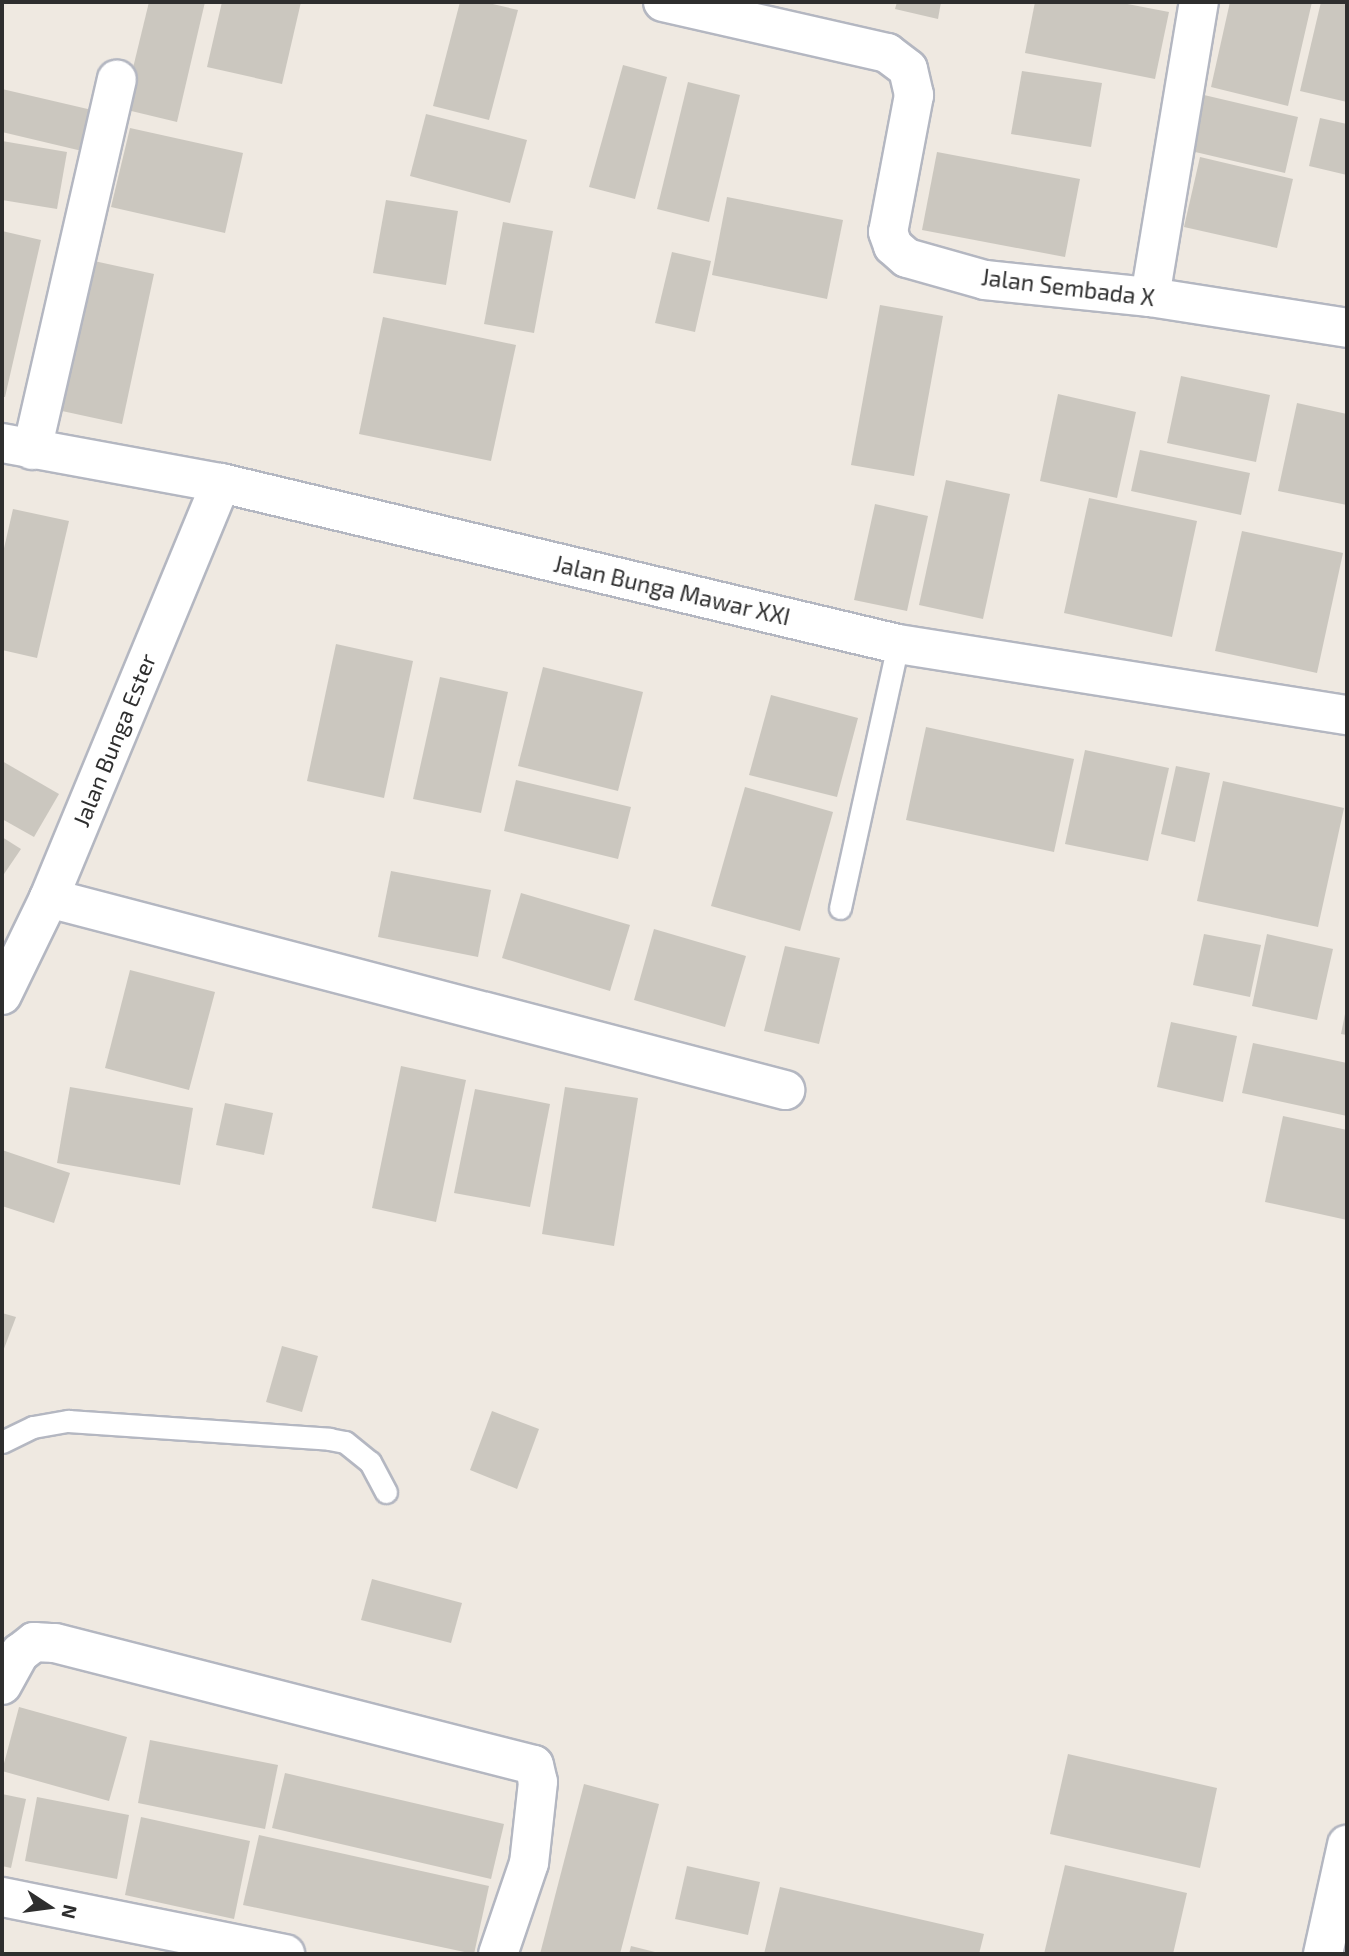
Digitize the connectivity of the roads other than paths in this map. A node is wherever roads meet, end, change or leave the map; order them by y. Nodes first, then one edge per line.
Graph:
1 (663, 2) edge
2 (1199, 2) edge
3 (117, 80) dead end
4 (1150, 297) junction
5 (1347, 328) edge
6 (17, 446) edge
7 (220, 483) junction
8 (898, 644) junction
9 (1347, 715) edge
10 (49, 898) junction
11 (840, 908) dead end
12 (2, 995) edge
13 (785, 1090) dead end
14 (2, 1442) edge
15 (386, 1492) dead end
16 (2, 1685) edge
17 (1347, 1845) edge
18 (2, 1897) edge
19 (285, 1954) edge
20 (498, 1954) edge
21 (1323, 1954) edge

1 - 4 street, Jalan Sembada X
2 - 4 street
3 - 6 street
4 - 5 street, Jalan Sembada X
6 - 7 street, Jalan Bunga Mawar XXI
7 - 8 street, Jalan Bunga Mawar XXI
7 - 10 street, Jalan Bunga Ester
8 - 9 street, Jalan Bunga Mawar XXI
8 - 11 lane
10 - 12 street, Jalan Bunga Ester
10 - 13 street
14 - 15 lane
16 - 20 street
17 - 21 street
18 - 19 street

